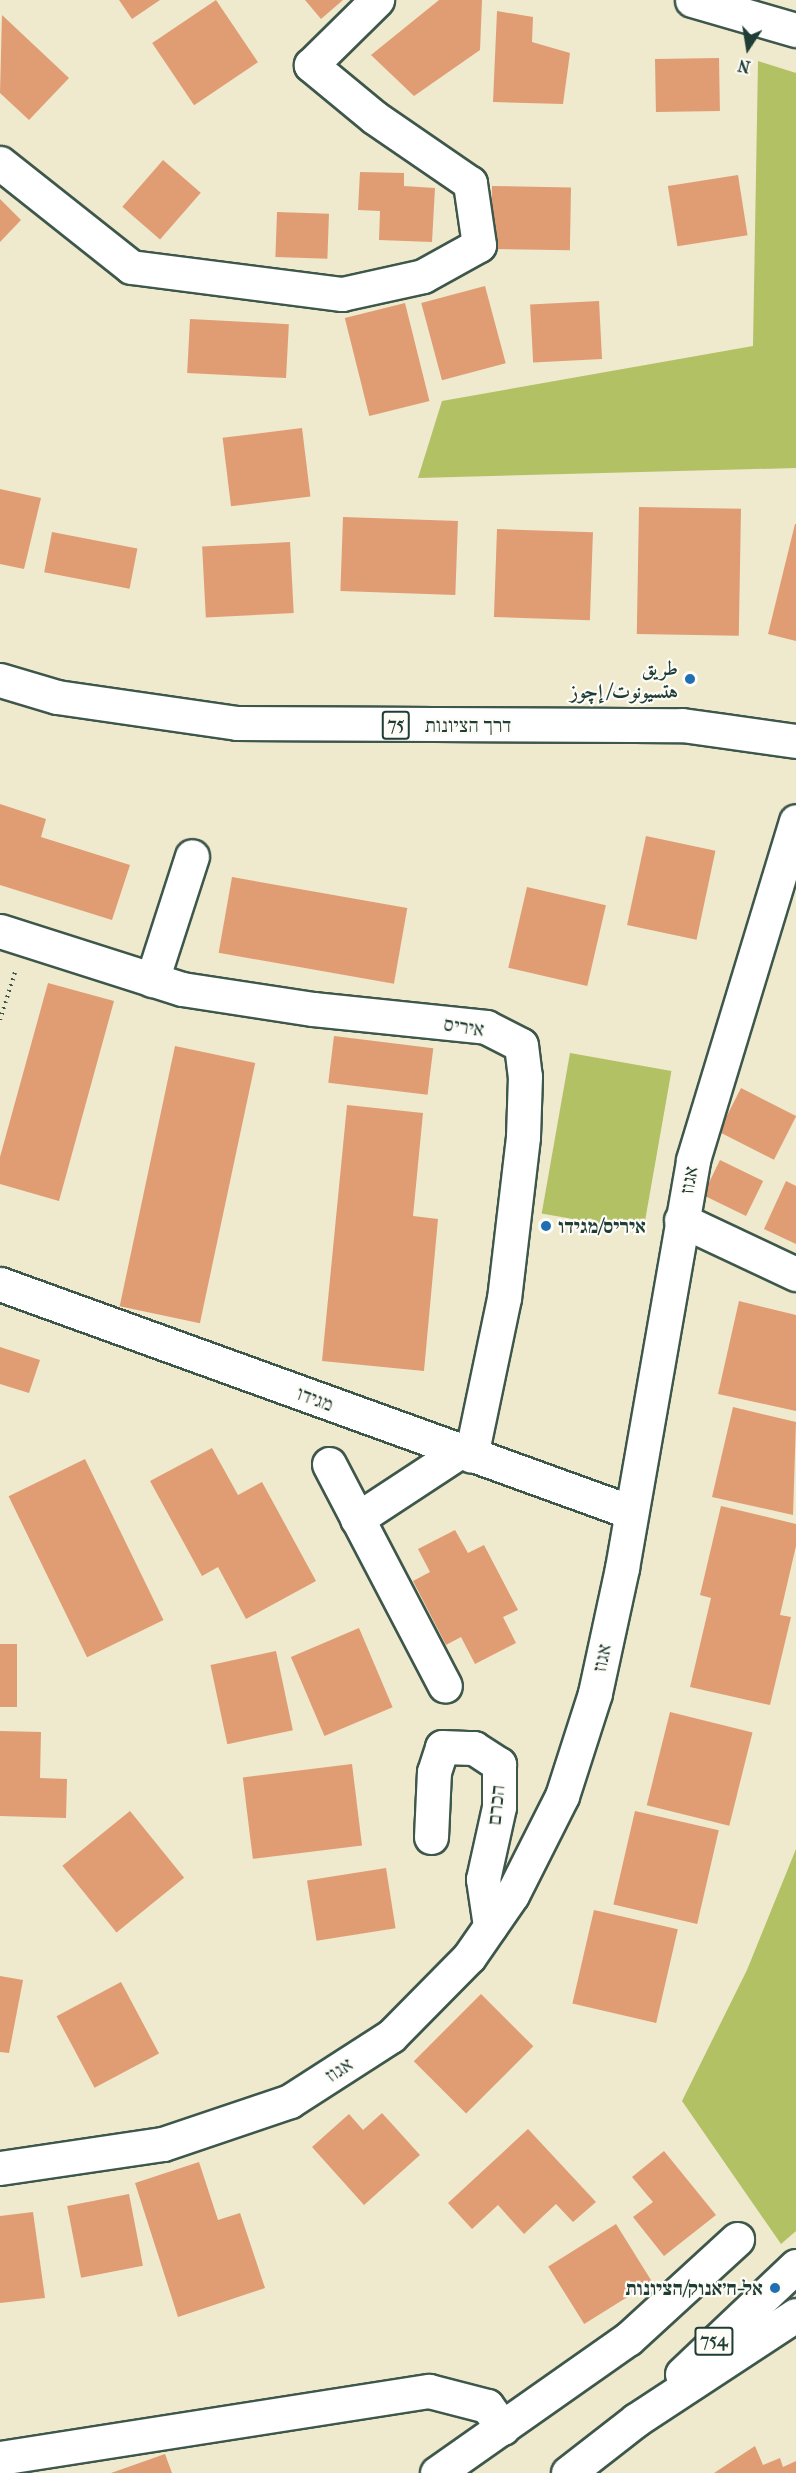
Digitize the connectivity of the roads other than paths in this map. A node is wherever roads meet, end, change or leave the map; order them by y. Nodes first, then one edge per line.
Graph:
1 (377, 0) edge
2 (692, 0) edge
3 (796, 30) edge
4 (0, 163) edge
5 (0, 680) edge
6 (796, 741) edge
7 (796, 821) edge
8 (192, 856) dead end
9 (13, 935) edge
10 (152, 980) junction
11 (681, 1220) junction
12 (796, 1274) edge
13 (0, 1284) edge
14 (465, 1454) junction
15 (328, 1464) dead end
16 (632, 1512) junction
17 (357, 1519) junction
18 (444, 1686) dead end
19 (431, 1837) dead end
20 (490, 1926) junction
21 (0, 2168) edge
22 (737, 2239) dead end
23 (796, 2266) edge
24 (796, 2315) edge
25 (636, 2420) junction
26 (503, 2428) junction
27 (0, 2458) edge
28 (437, 2473) edge
29 (568, 2473) edge

1 - 4 main road
2 - 3 main road
5 - 6 main road, דרך הציונות / 75
7 - 11 main road, אגוז
8 - 10 main road
9 - 10 main road, איריס
10 - 14 main road, איריס
11 - 12 main road
11 - 16 main road, אגוז
13 - 14 main road, מגידו
14 - 16 main road, מגידו
14 - 17 main road
15 - 17 main road
16 - 20 main road, אגוז
17 - 18 main road
19 - 20 main road, הכרם
20 - 21 main road, אגוז
22 - 26 main road
23 - 25 main road, 754
24 - 25 main road, 754
25 - 29 main road, 754
26 - 27 main road
26 - 28 main road

